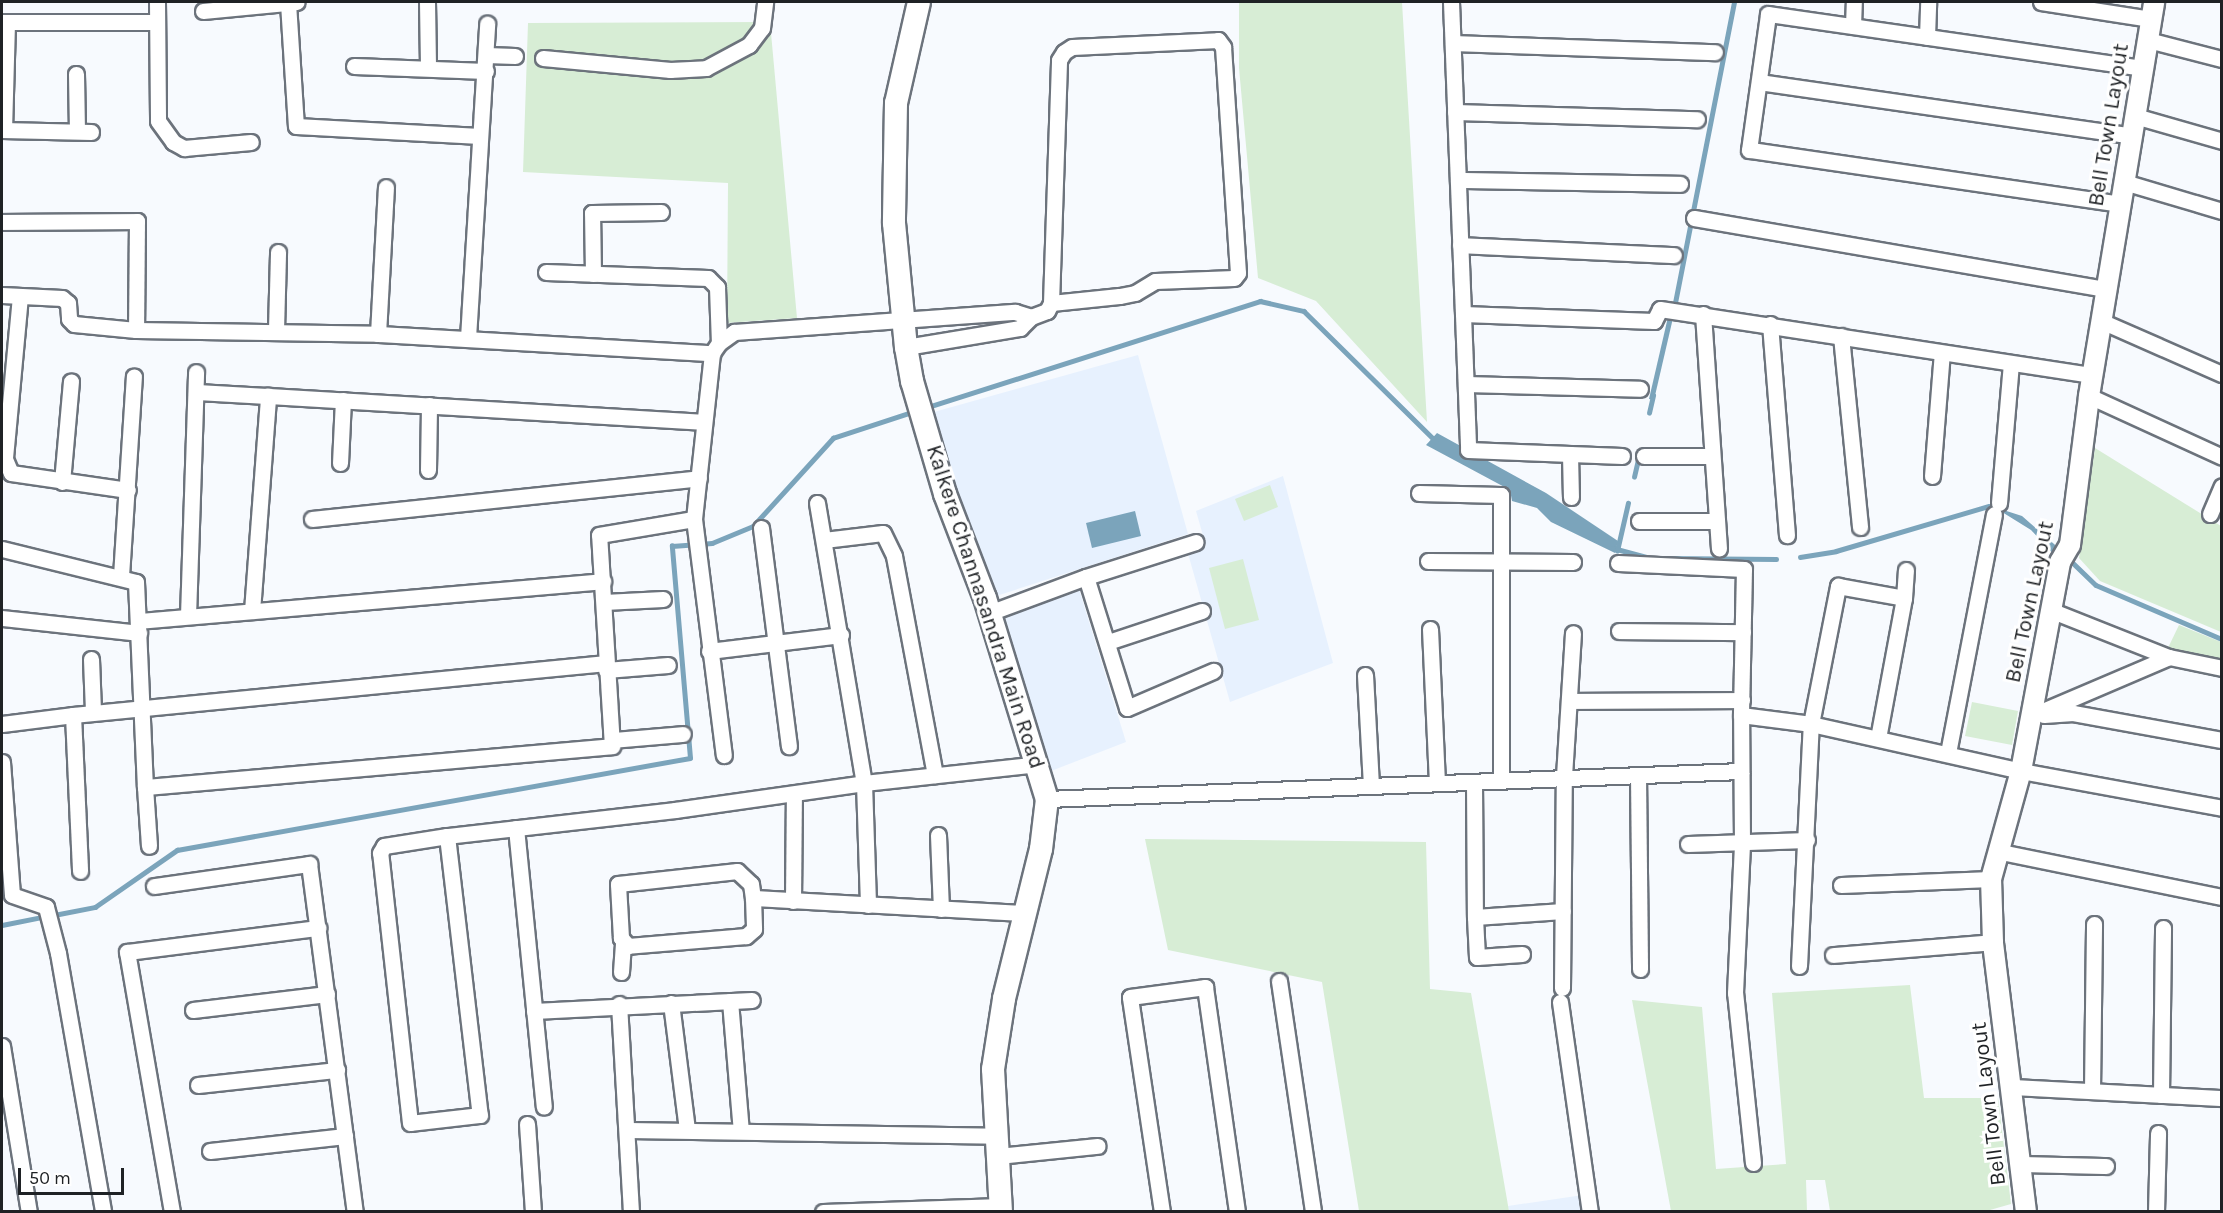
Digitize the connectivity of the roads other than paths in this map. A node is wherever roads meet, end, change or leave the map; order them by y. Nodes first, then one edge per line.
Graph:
1 (157, 2) edge
2 (292, 2) edge
3 (427, 2) edge
4 (765, 2) edge
5 (920, 2) edge
6 (1451, 2) edge
7 (1854, 2) edge
8 (1928, 2) edge
9 (2041, 2) edge
10 (1784, 9) edge
11 (2153, 10) edge
12 (203, 11) dead end
13 (4, 22) edge
14 (157, 22) junction
15 (488, 24) dead end
16 (1853, 26) junction
17 (1927, 37) junction
18 (2148, 40) junction
19 (1453, 43) junction
20 (1715, 52) dead end
21 (486, 55) junction
22 (515, 56) dead end
23 (543, 58) dead end
24 (2222, 59) edge
25 (354, 66) dead end
26 (428, 68) junction
27 (2143, 68) junction
28 (486, 71) junction
29 (76, 74) dead end
30 (1759, 82) junction
31 (1455, 112) junction
32 (2135, 116) junction
33 (1698, 118) dead end
34 (3, 130) edge
35 (480, 136) junction
36 (2132, 136) junction
37 (2222, 141) edge
38 (251, 142) dead end
39 (1458, 180) junction
40 (2124, 182) junction
41 (1680, 184) dead end
42 (386, 187) dead end
43 (2121, 204) junction
44 (2222, 211) edge
45 (661, 212) dead end
46 (1694, 218) dead end
47 (2, 222) edge
48 (1461, 245) junction
49 (278, 252) dead end
50 (1674, 255) dead end
51 (546, 272) dead end
52 (593, 274) junction
53 (2106, 290) junction
54 (2, 295) edge
55 (20, 296) junction
56 (1051, 303) junction
57 (1463, 314) junction
58 (1703, 314) junction
59 (1030, 317) junction
60 (2101, 321) junction
61 (903, 322) junction
62 (1770, 324) junction
63 (136, 330) junction
64 (276, 330) junction
65 (378, 334) junction
66 (1842, 336) junction
67 (468, 338) junction
68 (906, 347) junction
69 (716, 348) junction
70 (1942, 353) junction
71 (2011, 364) junction
72 (7, 367) edge
73 (196, 372) dead end
74 (2222, 374) edge
75 (2092, 375) junction
76 (134, 376) dead end
77 (71, 381) dead end
78 (1466, 384) junction
79 (1640, 389) dead end
80 (195, 392) junction
81 (268, 396) junction
82 (2089, 396) junction
83 (343, 400) junction
84 (429, 405) junction
85 (702, 422) junction
86 (4, 437) edge
87 (1570, 454) junction
88 (1622, 456) dead end
89 (1644, 456) dead end
90 (1712, 456) junction
91 (2222, 457) edge
92 (340, 463) dead end
93 (428, 471) dead end
94 (1932, 476) dead end
95 (699, 478) junction
96 (62, 482) junction
97 (2222, 486) edge
98 (128, 490) junction
99 (1419, 493) dead end
100 (1571, 497) dead end
101 (817, 503) dead end
102 (2210, 514) dead end
103 (312, 519) dead end
104 (694, 519) junction
105 (1639, 521) dead end
106 (1717, 521) junction
107 (1860, 527) dead end
108 (761, 528) dead end
109 (1787, 535) dead end
110 (824, 540) junction
111 (1196, 542) dead end
112 (1719, 548) dead end
113 (2, 549) edge
114 (1501, 560) junction
115 (1428, 561) dead end
116 (1572, 562) dead end
117 (1618, 563) dead end
118 (1906, 570) dead end
119 (121, 576) junction
120 (1086, 577) junction
121 (603, 581) junction
122 (1904, 598) junction
123 (663, 599) dead end
124 (604, 602) junction
125 (2050, 610) junction
126 (252, 611) junction
127 (1202, 611) dead end
128 (989, 613) junction
129 (188, 616) junction
130 (2, 618) edge
131 (139, 627) junction
132 (1430, 629) dead end
133 (1619, 632) dead end
134 (1743, 632) junction
135 (1573, 633) dead end
136 (841, 634) junction
137 (776, 642) junction
138 (1108, 642) junction
139 (709, 651) junction
140 (2169, 657) junction
141 (91, 659) dead end
142 (668, 665) dead end
143 (606, 667) junction
144 (2222, 668) edge
145 (1213, 671) dead end
146 (1365, 675) dead end
147 (1569, 701) junction
148 (141, 706) junction
149 (1742, 708) junction
150 (93, 712) junction
151 (73, 715) junction
152 (2031, 716) junction
153 (2, 724) edge
154 (1811, 724) junction
155 (683, 734) dead end
156 (1878, 738) junction
157 (613, 740) junction
158 (2222, 740) edge
159 (789, 746) dead end
160 (1948, 753) junction
161 (724, 756) dead end
162 (2, 762) edge
163 (1038, 764) junction
164 (1741, 771) junction
165 (2021, 771) junction
166 (1638, 775) junction
167 (935, 776) junction
168 (1564, 776) junction
169 (1501, 779) junction
170 (1474, 782) junction
171 (864, 783) junction
172 (1437, 783) junction
173 (1371, 786) junction
174 (145, 787) junction
175 (794, 794) junction
176 (1047, 799) junction
177 (2222, 808) edge
178 (516, 828) junction
179 (938, 835) dead end
180 (447, 836) junction
181 (1807, 840) junction
182 (1742, 843) junction
183 (1688, 844) dead end
184 (149, 846) dead end
185 (1996, 851) junction
186 (80, 871) dead end
187 (1990, 879) junction
188 (1841, 885) dead end
189 (154, 886) dead end
190 (2222, 897) edge
191 (753, 898) junction
192 (794, 901) junction
193 (868, 905) junction
194 (941, 909) junction
195 (1563, 911) junction
196 (1024, 913) junction
197 (1475, 917) junction
198 (2094, 924) dead end
199 (318, 928) junction
200 (2163, 928) dead end
201 (1993, 942) junction
202 (623, 943) junction
203 (1522, 954) dead end
204 (1833, 955) dead end
205 (1799, 966) dead end
206 (1640, 969) dead end
207 (621, 972) dead end
208 (1279, 981) dead end
209 (327, 994) junction
210 (753, 999) dead end
211 (730, 1001) junction
212 (670, 1003) junction
213 (619, 1004) junction
214 (193, 1011) dead end
215 (534, 1011) junction
216 (2, 1046) edge
217 (337, 1070) junction
218 (198, 1085) dead end
219 (2012, 1087) junction
220 (2092, 1091) junction
221 (2161, 1095) junction
222 (2222, 1098) edge
223 (544, 1107) dead end
224 (527, 1124) dead end
225 (687, 1129) junction
226 (628, 1130) junction
227 (741, 1131) junction
228 (2158, 1133) dead end
229 (345, 1136) junction
230 (997, 1146) junction
231 (1097, 1146) dead end
232 (210, 1151) dead end
233 (1753, 1163) dead end
234 (2019, 1164) junction
235 (2106, 1166) dead end
236 (1001, 1209) edge
237 (29, 1212) edge
238 (103, 1212) edge
239 (171, 1212) edge
240 (355, 1212) edge
241 (533, 1212) edge
242 (632, 1212) edge
243 (823, 1212) edge
244 (1162, 1212) edge
245 (1238, 1212) edge
246 (1313, 1212) edge
247 (1590, 1212) edge
248 (2026, 1212) edge
249 (2156, 1212) edge

1 - 14 street
2 - 12 street
2 - 35 street
3 - 26 street
4 - 23 street
5 - 61 main road, Kalkere Channasandra Main Road
6 - 19 street
7 - 16 street
8 - 17 street
9 - 11 street
10 - 16 street
10 - 30 street
11 - 18 street, Bell Town Layout
13 - 14 street
13 - 34 street
14 - 38 street
15 - 21 street
16 - 17 street
17 - 27 street
18 - 24 street
18 - 27 street, Bell Town Layout
19 - 20 street
19 - 31 street
21 - 22 street
21 - 28 street
25 - 26 street
26 - 28 street
27 - 32 street, Bell Town Layout
28 - 35 street
29 - 34 street
30 - 36 street
30 - 43 street
31 - 33 street
31 - 39 street
32 - 36 street, Bell Town Layout
32 - 37 street
35 - 67 street
36 - 40 street, Bell Town Layout
39 - 41 street
39 - 48 street
40 - 43 street, Bell Town Layout
40 - 44 street
42 - 65 street
43 - 53 street, Bell Town Layout
45 - 52 street
46 - 53 street
47 - 63 street
48 - 50 street
48 - 57 street
49 - 64 street
51 - 52 street
52 - 69 street
53 - 60 street, Bell Town Layout
54 - 55 street
55 - 63 street
55 - 72 street
56 - 56 street
56 - 59 street
57 - 58 street
57 - 78 street
58 - 62 street
58 - 90 street
59 - 61 street
59 - 68 street
60 - 74 street
60 - 75 street, Bell Town Layout
61 - 68 main road, Kalkere Channasandra Main Road
61 - 69 street
62 - 66 street
62 - 109 street
63 - 64 street
64 - 65 street
65 - 67 street
66 - 70 street
66 - 107 street
67 - 69 street
68 - 128 main road, Kalkere Channasandra Main Road
69 - 85 street
70 - 71 street
70 - 94 street
71 - 75 street
71 - 160 street
72 - 86 street
73 - 80 street
75 - 82 street, Bell Town Layout
76 - 98 street
77 - 96 street
78 - 79 street
78 - 87 street
80 - 81 street
80 - 129 street
81 - 83 street
81 - 126 street
82 - 91 street
82 - 125 street, Bell Town Layout
83 - 84 street
83 - 92 street
84 - 85 street
84 - 93 street
85 - 95 street
86 - 96 street
87 - 88 street
87 - 100 street
89 - 90 street
90 - 106 street
95 - 103 street
95 - 104 street
96 - 98 street
97 - 102 street
98 - 119 street
99 - 114 street
101 - 110 street
104 - 121 street
104 - 139 street
105 - 106 street
106 - 112 street
108 - 137 street
110 - 136 street
110 - 167 street
111 - 120 street
113 - 119 street
114 - 115 street
114 - 116 street
114 - 169 street
117 - 134 street
118 - 122 street
119 - 131 street
120 - 128 street
120 - 138 street
121 - 124 street
121 - 126 street
122 - 154 street
122 - 156 street
123 - 124 street
124 - 143 street
125 - 140 street
125 - 152 street, Bell Town Layout
126 - 129 street
127 - 138 street
128 - 163 main road, Kalkere Channasandra Main Road
129 - 131 street
130 - 131 street
131 - 148 street
132 - 172 street
133 - 134 street
134 - 149 street
135 - 147 street
136 - 137 street
136 - 171 street
137 - 139 street
137 - 159 street
138 - 145 street
139 - 161 street
140 - 144 street
140 - 152 street
141 - 150 street
142 - 143 street
143 - 148 street
143 - 157 street
146 - 173 street
147 - 149 street
147 - 168 street
148 - 150 street
148 - 174 street
149 - 154 street
149 - 164 street
150 - 151 street
151 - 153 street
151 - 186 street
152 - 158 street
152 - 165 street, Bell Town Layout
154 - 156 street
154 - 181 street
155 - 157 street
156 - 160 street
157 - 174 street
160 - 165 street
162 - 238 street
163 - 167 street
163 - 176 main road, Kalkere Channasandra Main Road
164 - 166 street
164 - 182 street
165 - 177 street
165 - 185 street, Bell Town Layout
166 - 168 street
166 - 206 street
167 - 171 street
168 - 169 street
168 - 195 street
169 - 170 street
170 - 172 street
170 - 197 street
171 - 175 street
171 - 193 street
172 - 173 street
173 - 176 street
174 - 184 street
175 - 178 street
175 - 192 street
176 - 196 main road, Kalkere Channasandra Main Road
178 - 180 street
178 - 215 street
179 - 194 street
180 - 180 street
181 - 182 street
181 - 205 street
182 - 183 street
182 - 233 street
185 - 187 street, Bell Town Layout
185 - 190 street
187 - 188 street
187 - 201 street, Bell Town Layout
189 - 199 street
191 - 192 street
191 - 202 street
191 - 202 street
192 - 193 street
193 - 194 street
194 - 196 street
195 - 197 street
195 - 247 street
196 - 230 main road, Kalkere Channasandra Main Road
197 - 203 street
198 - 220 street
199 - 209 street
199 - 239 street
200 - 221 street
201 - 204 street
201 - 219 street, Bell Town Layout
202 - 207 street
208 - 246 street
209 - 214 street
209 - 217 street
210 - 211 street
211 - 212 street
211 - 227 street
212 - 213 street
212 - 225 street
213 - 215 street
213 - 226 street
215 - 223 street
216 - 237 street
217 - 218 street
217 - 229 street
219 - 220 street
219 - 234 street, Bell Town Layout
220 - 221 street
221 - 222 street
224 - 241 street
225 - 226 street
225 - 227 street
226 - 242 street
227 - 230 street
228 - 249 street
229 - 232 street
229 - 240 street
230 - 231 street
230 - 236 main road, Kalkere Channasandra Main Road
234 - 235 street
234 - 248 street, Bell Town Layout
236 - 243 street
244 - 245 street

